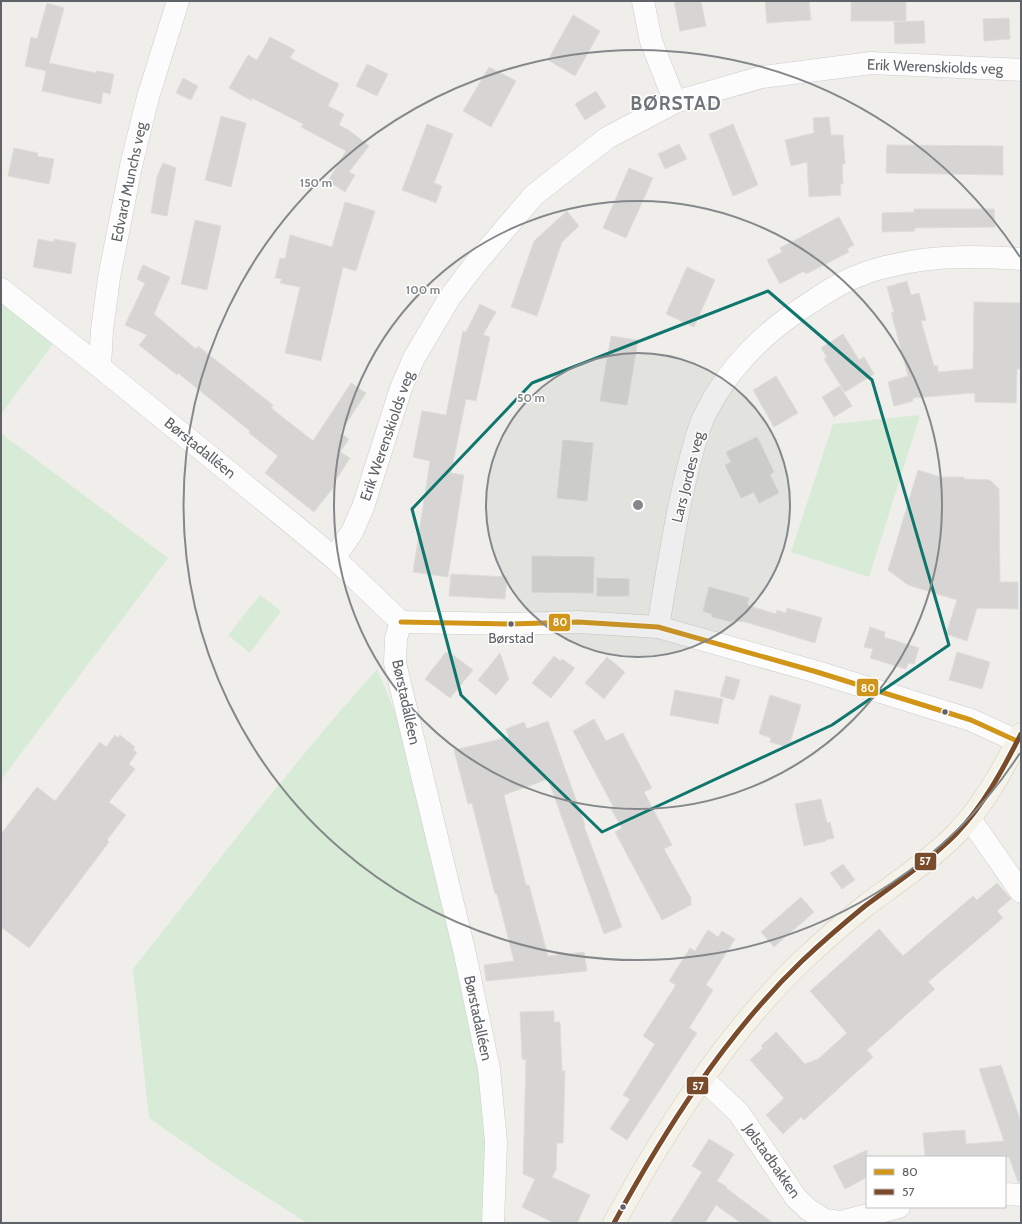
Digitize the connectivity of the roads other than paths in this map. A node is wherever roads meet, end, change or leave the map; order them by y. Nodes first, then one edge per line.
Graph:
1 (178, 1) edge
2 (643, 1) edge
3 (1021, 70) edge
4 (675, 102) junction
5 (1021, 258) edge
6 (1, 290) edge
7 (100, 367) junction
8 (334, 558) junction
9 (401, 622) junction
10 (658, 627) junction
11 (1019, 737) edge
12 (970, 819) junction
13 (1021, 892) edge
14 (703, 1079) junction
15 (1006, 1194) edge
16 (1021, 1195) edge
17 (895, 1208) edge
18 (493, 1223) edge
19 (614, 1223) edge

1 - 7 street, Edvard Munchs veg
2 - 4 street
3 - 4 street, Erik Werenskiolds veg
4 - 8 street, Erik Werenskiolds veg
5 - 10 street, Lars Jordes veg
6 - 7 street, Børstadalléen
7 - 8 street, Børstadalléen
8 - 9 street, Børstadalléen
9 - 10 street
9 - 18 street, Børstadalléen
10 - 11 street
11 - 12 main road
12 - 13 street
12 - 14 main road
14 - 17 street, Jølstadbakken
14 - 19 main road
15 - 16 street

